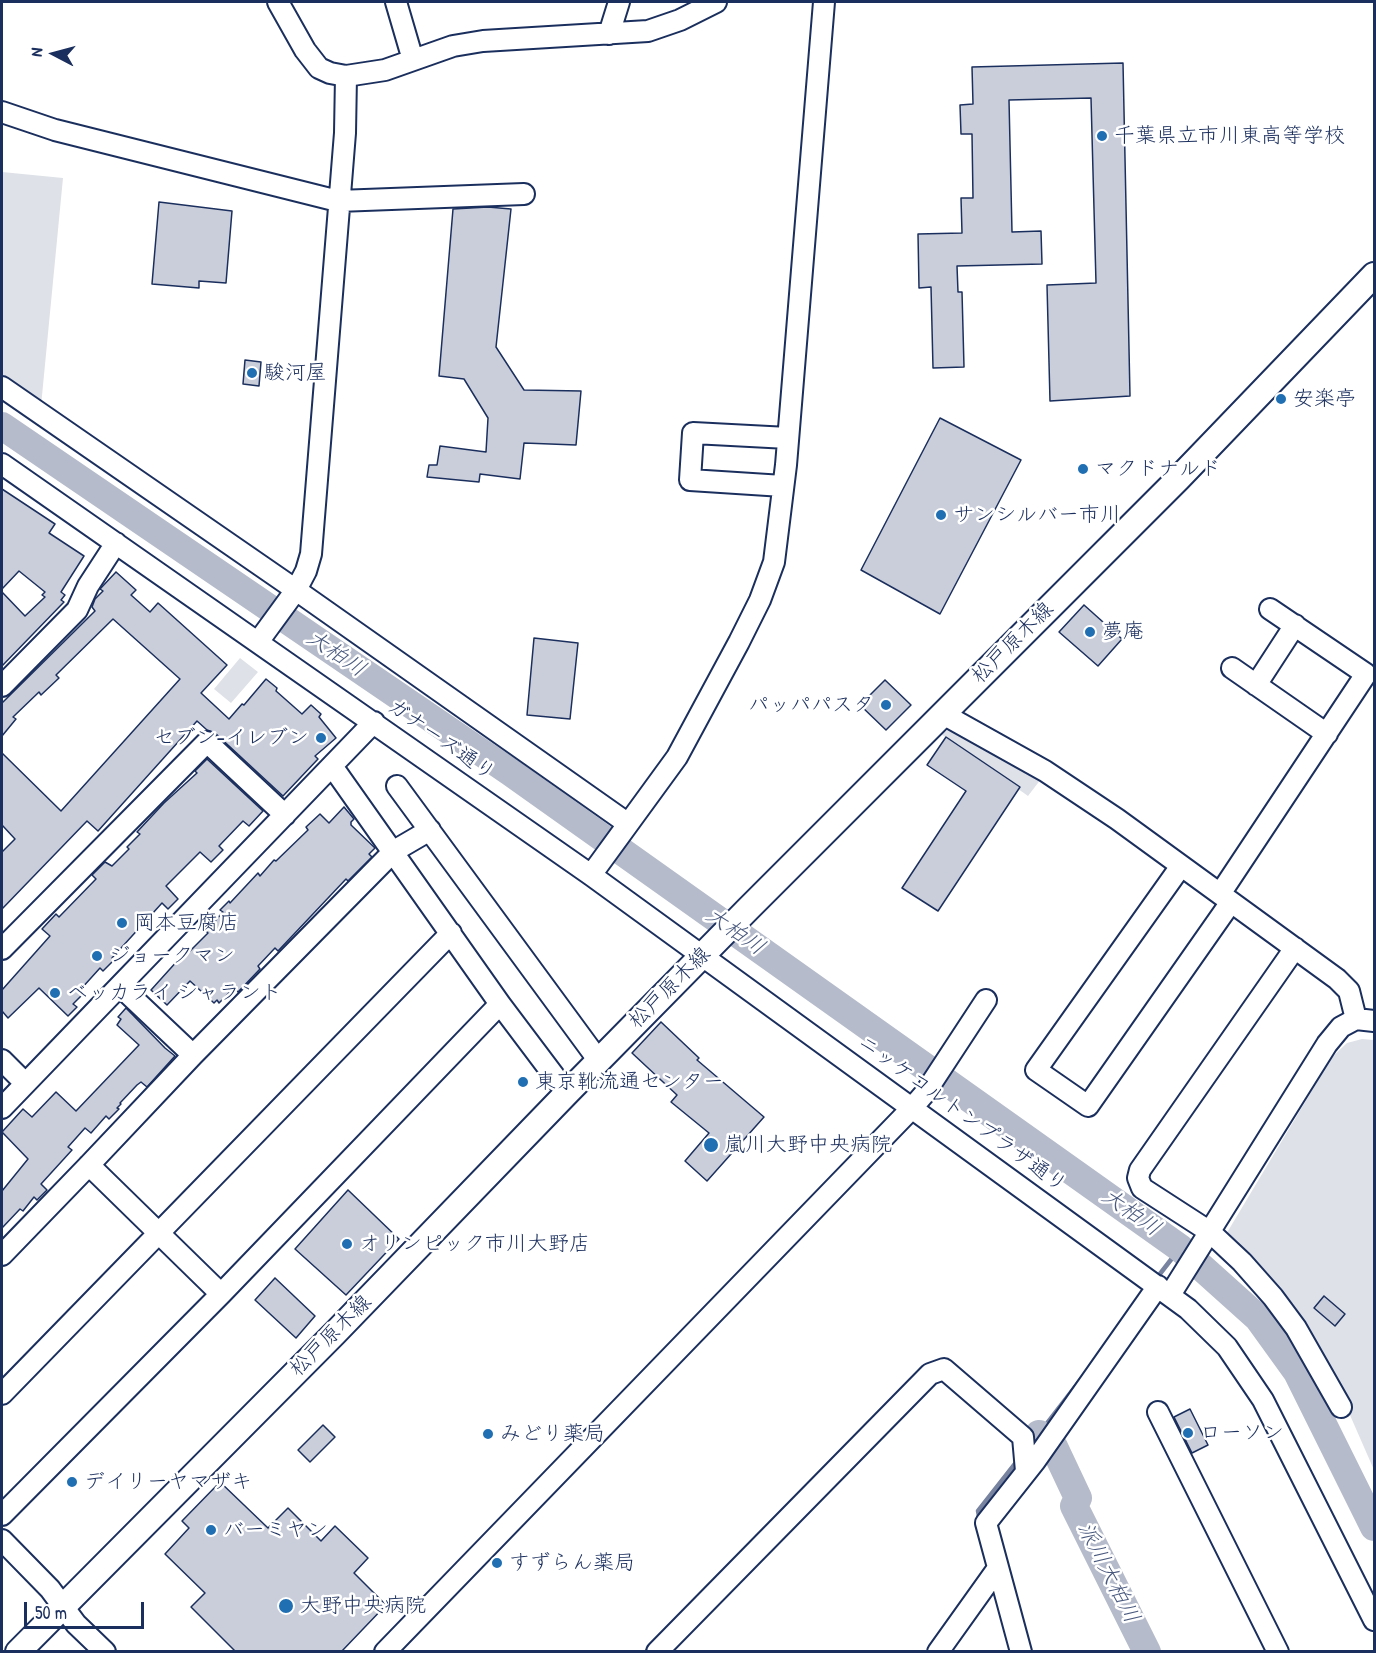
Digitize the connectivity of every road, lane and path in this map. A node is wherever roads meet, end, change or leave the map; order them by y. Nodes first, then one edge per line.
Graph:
1 (278, 2) edge
2 (396, 2) edge
3 (619, 2) edge
4 (716, 2) edge
5 (824, 2) edge
6 (609, 34) junction
7 (412, 60) junction
8 (346, 76) junction
9 (2, 112) edge
10 (524, 194) dead end
11 (338, 201) junction
12 (1374, 275) edge
13 (2, 387) edge
14 (788, 438) junction
15 (2, 464) edge
16 (783, 486) junction
17 (116, 543) junction
18 (296, 590) junction
19 (1270, 609) dead end
20 (1295, 625) junction
21 (258, 642) junction
22 (1232, 668) dead end
23 (1256, 684) junction
24 (2, 686) edge
25 (943, 714) junction
26 (374, 722) junction
27 (1326, 734) junction
28 (332, 766) junction
29 (397, 786) dead end
30 (285, 815) junction
31 (627, 823) junction
32 (430, 830) junction
33 (394, 852) junction
34 (1181, 866) junction
35 (591, 875) junction
36 (1226, 898) junction
37 (451, 933) junction
38 (1295, 948) junction
39 (2, 949) edge
40 (709, 950) junction
41 (120, 986) junction
42 (986, 1000) dead end
43 (500, 1004) junction
44 (1365, 1020) edge
45 (193, 1055) junction
46 (2, 1060) edge
47 (599, 1061) junction
48 (25, 1083) junction
49 (567, 1093) junction
50 (919, 1101) junction
51 (2, 1108) edge
52 (89, 1165) junction
53 (159, 1233) junction
54 (1207, 1237) junction
55 (2, 1255) edge
56 (1164, 1290) junction
57 (221, 1294) junction
58 (2, 1394) edge
59 (1341, 1407) dead end
60 (1158, 1412) dead end
61 (1026, 1471) junction
62 (2, 1515) edge
63 (2, 1540) edge
64 (998, 1568) junction
65 (63, 1604) junction
66 (1374, 1620) edge
67 (18, 1652) edge
68 (105, 1652) edge
69 (385, 1652) edge
70 (657, 1652) edge
71 (938, 1652) edge
72 (1021, 1652) edge
73 (1278, 1652) edge

1 - 8 street
2 - 7 street
3 - 6 street
4 - 6 street
5 - 14 street
6 - 7 street
7 - 8 street
8 - 11 street
9 - 11 street
10 - 11 street
11 - 18 street
12 - 25 main road, 松戸原木線
13 - 18 street
14 - 16 street
14 - 16 street
15 - 17 street, ガナーズ通り
16 - 31 street
17 - 21 street, ガナーズ通り
17 - 24 street
18 - 21 street
18 - 31 street
19 - 20 street
20 - 23 street
20 - 27 street
21 - 26 street, ガナーズ通り
22 - 23 street
23 - 27 street
25 - 34 street
25 - 40 main road, 松戸原木線
26 - 28 street
26 - 35 street, ガナーズ通り
27 - 36 street
28 - 30 street
28 - 33 street
29 - 32 street
30 - 39 street
30 - 41 street
31 - 35 street
32 - 33 street
32 - 47 street
33 - 37 street
33 - 45 street
34 - 36 street
34 - 36 street
35 - 40 street, ガナーズ通り
36 - 38 street
37 - 43 street
37 - 53 street
38 - 44 street
38 - 54 street
40 - 47 main road, 松戸原木線
40 - 50 street, ニッケコルトンプラザ通り
41 - 45 street
41 - 48 street
42 - 50 street
43 - 49 street
43 - 57 street
44 - 54 street
45 - 52 street
46 - 48 street
47 - 49 main road, 松戸原木線
48 - 51 street
49 - 65 main road, 松戸原木線
50 - 56 street, ニッケコルトンプラザ通り
50 - 69 street
52 - 53 street
52 - 55 street
53 - 57 street
53 - 58 street
54 - 56 street
54 - 59 street
56 - 61 street
56 - 66 street, ニッケコルトンプラザ通り
57 - 62 street
60 - 73 street
61 - 64 street
61 - 70 street
63 - 65 street
64 - 71 street
64 - 72 street
65 - 67 main road, 松戸原木線
65 - 68 street

